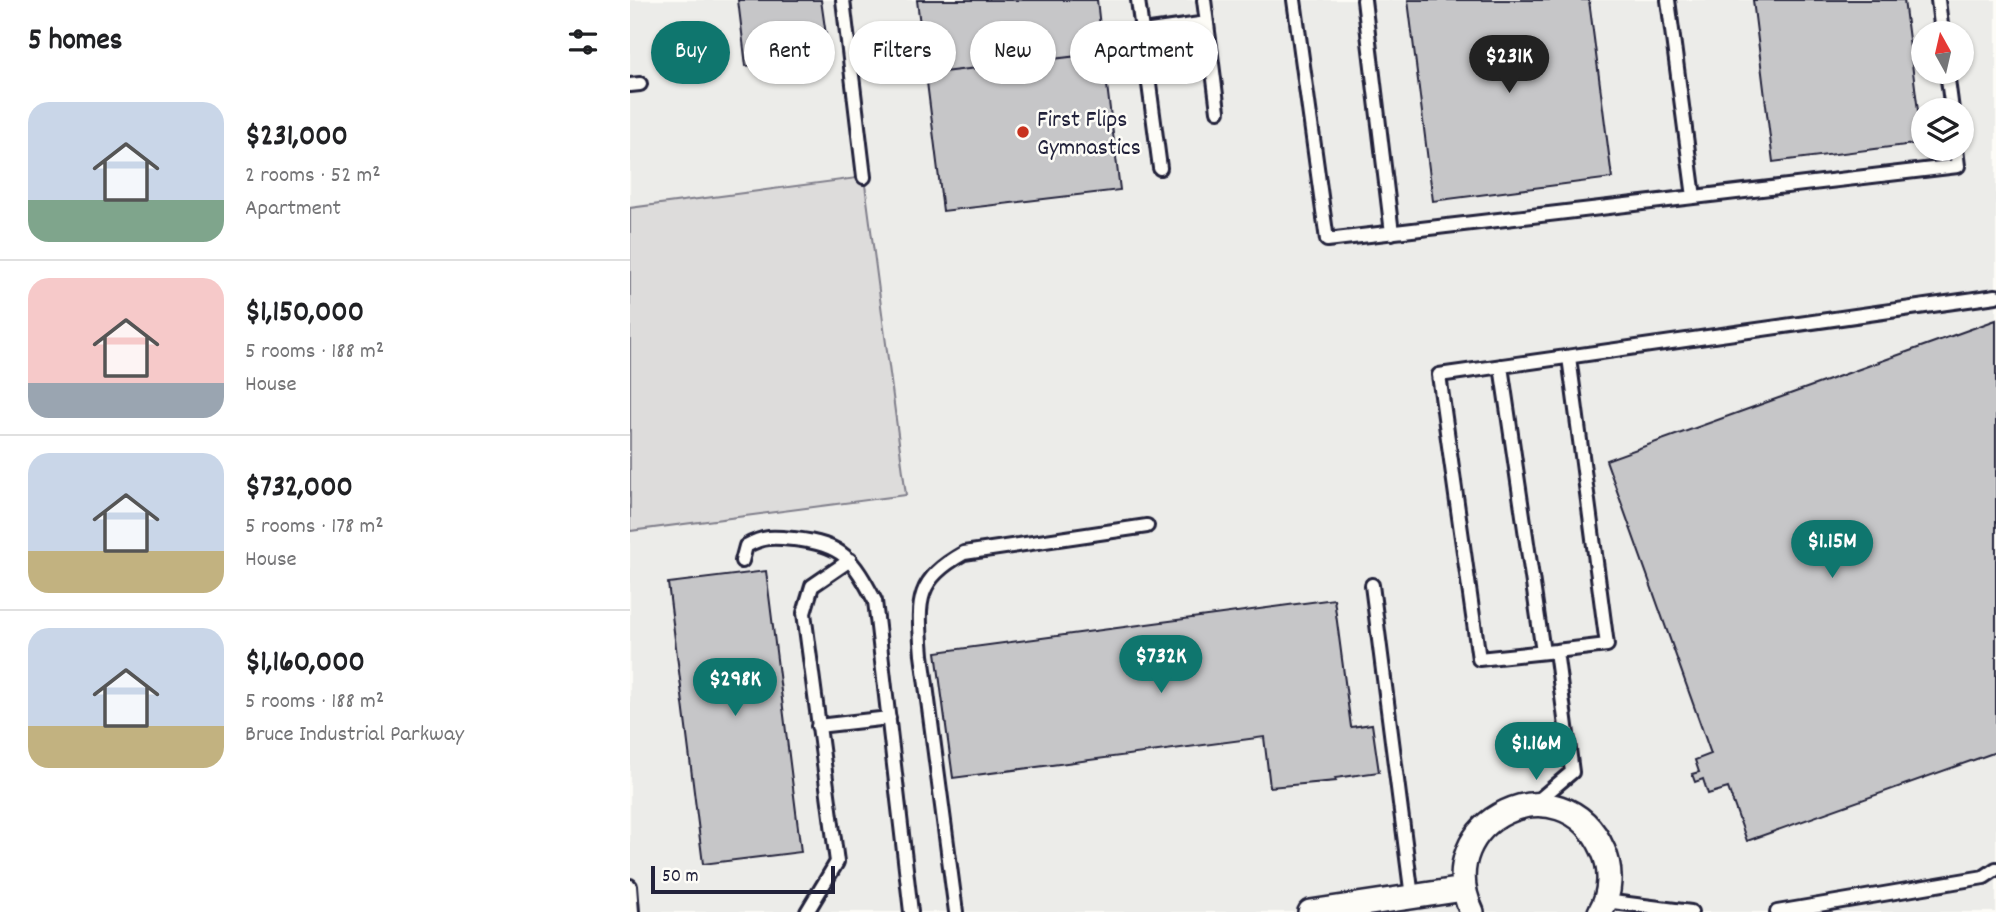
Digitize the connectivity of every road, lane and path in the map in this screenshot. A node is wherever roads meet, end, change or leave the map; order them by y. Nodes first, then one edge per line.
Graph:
1 (843, 0) edge
2 (1139, 0) edge
3 (1204, 0) edge
4 (1294, 0) edge
5 (1364, 0) edge
6 (1668, 0) edge
7 (1938, 0) edge
8 (1142, 21) edge
9 (1207, 21) edge
10 (1941, 21) edge
11 (1150, 84) edge
12 (1215, 84) edge
13 (1219, 111) dead end
14 (1957, 161) edge
15 (1160, 168) dead end
16 (864, 177) dead end
17 (1694, 197) junction
18 (1392, 233) junction
19 (1996, 296) edge
20 (1569, 357) junction
21 (1501, 366) junction
22 (1147, 526) dead end
23 (850, 560) junction
24 (742, 561) dead end
25 (1371, 585) dead end
26 (1549, 652) junction
27 (889, 718) junction
28 (818, 726) junction
29 (1534, 804) junction
30 (1996, 869) edge
31 (630, 886) edge
32 (1464, 889) junction
33 (1412, 897) junction
34 (1602, 906) edge
35 (632, 912) edge
36 (807, 912) edge
37 (911, 912) edge
38 (956, 912) edge
39 (1310, 912) edge
40 (1472, 912) edge
41 (1691, 912) edge
42 (1777, 912) edge

1 - 16 lane
2 - 8 lane
3 - 9 lane
4 - 18 lane
5 - 18 lane
6 - 17 lane
7 - 10 lane
11 - 15 lane
12 - 13 lane
14 - 17 lane
17 - 18 lane
19 - 20 lane
20 - 21 lane
20 - 26 lane
21 - 26 lane
21 - 26 lane
22 - 38 lane
23 - 24 lane
23 - 27 lane
23 - 28 lane
25 - 33 lane
26 - 29 lane
27 - 28 lane
27 - 37 lane
28 - 36 lane
29 - 32 street
29 - 34 street
30 - 42 lane
31 - 35 lane
32 - 33 street
32 - 40 street
33 - 39 street
34 - 41 lane

